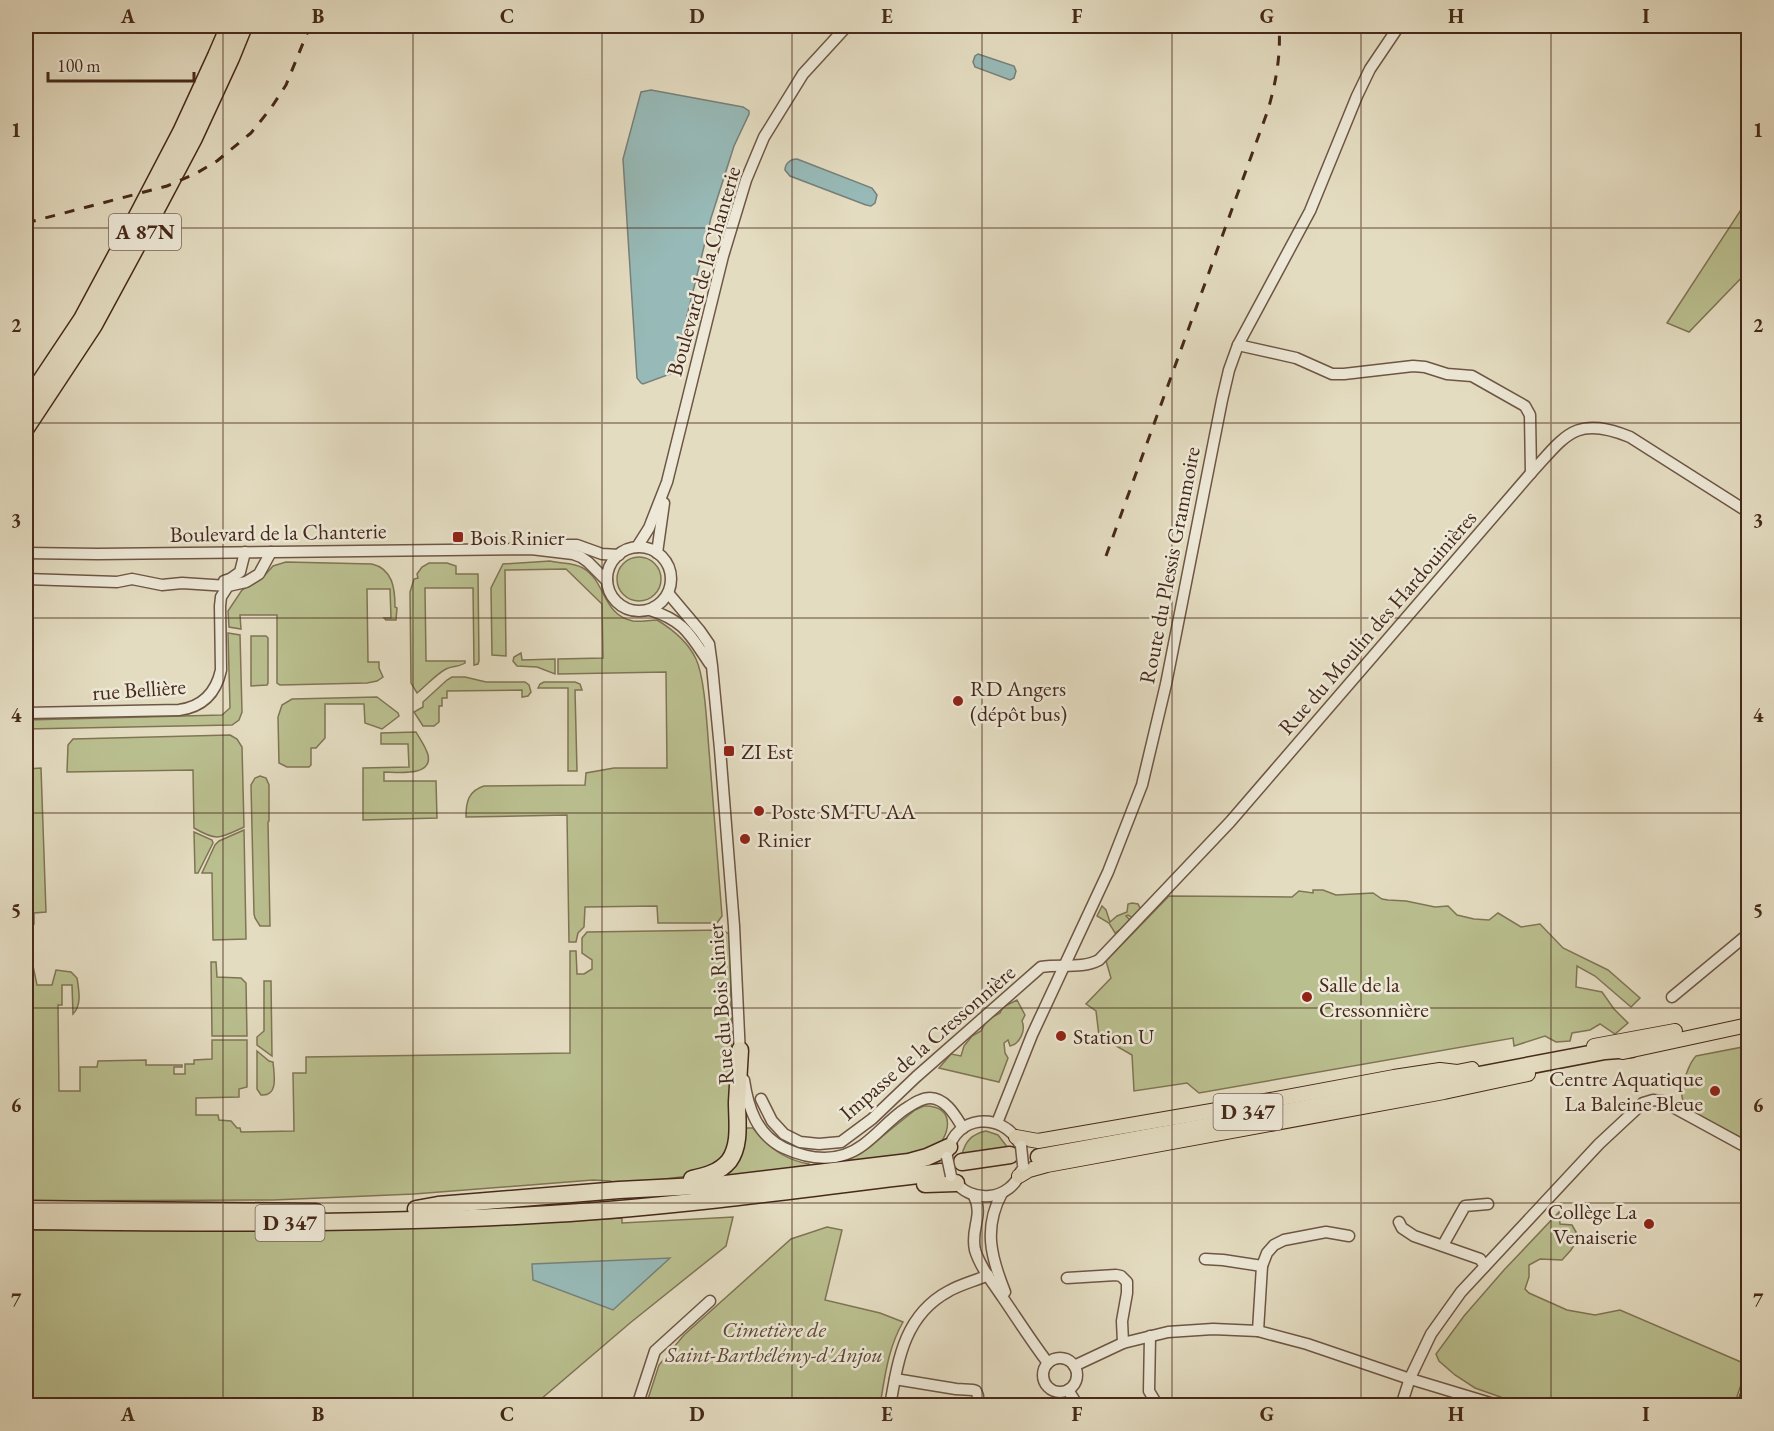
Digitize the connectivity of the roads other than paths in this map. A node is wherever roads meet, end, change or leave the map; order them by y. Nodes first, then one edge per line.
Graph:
1 (229, 26) edge
2 (244, 26) edge
3 (847, 26) edge
4 (1399, 26) edge
5 (1238, 345) junction
6 (26, 403) edge
7 (26, 428) edge
8 (1531, 473) junction
9 (667, 482) junction
10 (1749, 512) edge
11 (637, 547) junction
12 (531, 549) junction
13 (245, 552) junction
14 (271, 552) junction
15 (26, 553) edge
16 (657, 553) junction
17 (619, 555) junction
18 (26, 579) edge
19 (607, 581) junction
20 (194, 583) junction
21 (228, 586) junction
22 (668, 593) junction
23 (650, 609) junction
24 (712, 666) junction
25 (26, 713) edge
26 (1749, 934) edge
27 (1066, 965) junction
28 (1672, 997) dead end
29 (1749, 1023) edge
30 (1631, 1049) junction
31 (740, 1050) junction
32 (1457, 1072) junction
33 (761, 1099) dead end
34 (997, 1123) junction
35 (963, 1128) junction
36 (1749, 1148) edge
37 (1016, 1157) junction
38 (951, 1166) junction
39 (619, 1190) junction
40 (1002, 1193) junction
41 (974, 1196) junction
42 (1488, 1204) dead end
43 (26, 1209) edge
44 (416, 1209) junction
45 (26, 1221) edge
46 (1399, 1222) dead end
47 (1349, 1236) dead end
48 (1443, 1245) junction
49 (1205, 1259) dead end
50 (1262, 1266) junction
51 (1485, 1266) junction
52 (988, 1275) junction
53 (1067, 1278) dead end
54 (710, 1300) dead end
55 (1012, 1312) junction
56 (1258, 1331) junction
57 (1150, 1336) junction
58 (1123, 1343) junction
59 (1048, 1363) junction
60 (1074, 1366) junction
61 (1410, 1378) junction
62 (895, 1379) junction
63 (1749, 1389) edge
64 (1068, 1390) junction
65 (637, 1406) edge
66 (890, 1406) edge
67 (976, 1406) edge
68 (1078, 1406) edge
69 (1158, 1406) edge
70 (1401, 1406) edge
71 (1500, 1406) edge
72 (1742, 1406) edge

1 - 6 highway, A 87N
2 - 7 highway, A 87N
3 - 9 street, Boulevard de la Chanterie
4 - 5 street, Route du Plessis Grammoire
5 - 8 street
5 - 27 street, Route du Plessis Grammoire
8 - 10 street, Rue du Moulin des Hardouinières
8 - 27 street, Rue du Moulin des Hardouinières
9 - 11 street, Boulevard de la Chanterie
9 - 16 street, Boulevard de la Chanterie
11 - 16 street
11 - 17 street
12 - 14 street, Boulevard de la Chanterie
12 - 17 street, Boulevard de la Chanterie
12 - 19 street, Boulevard de la Chanterie
13 - 14 street, Boulevard de la Chanterie
13 - 15 street, Boulevard de la Chanterie
13 - 20 street
14 - 21 street
16 - 22 street
17 - 19 street
18 - 20 street
19 - 23 street
20 - 21 street
21 - 25 street, rue Bellière
22 - 23 street
22 - 24 street, Rue du Bois Rinier
23 - 24 street, Rue du Bois Rinier
24 - 31 street, Rue du Bois Rinier
26 - 28 street
27 - 33 street, Impasse de la Cressonnière
27 - 34 street, Route du Plessis Grammoire
29 - 30 main road
29 - 32 main road, D 347
30 - 32 highway, D 347
30 - 37 main road
31 - 35 street, Rue du Bois Rinier
31 - 39 highway
32 - 37 main road
34 - 35 street
34 - 37 street
35 - 38 street
36 - 51 street
37 - 38 highway, D 347
37 - 40 street
38 - 39 highway
38 - 41 street
38 - 44 highway, D 347
38 - 45 highway, D 347
39 - 44 highway
40 - 41 street
40 - 55 street
41 - 52 street
42 - 48 street
43 - 44 highway, D 347
46 - 48 street
47 - 50 street
48 - 51 street
49 - 50 street
50 - 56 street
51 - 61 street
52 - 55 street
52 - 62 street
53 - 58 street
54 - 65 street
55 - 59 street
56 - 57 street
56 - 61 street
57 - 58 street
57 - 69 street
58 - 60 street
59 - 60 street
59 - 64 street
60 - 64 street
61 - 70 street
61 - 71 street
62 - 66 street
62 - 67 street
63 - 72 street
64 - 68 street

